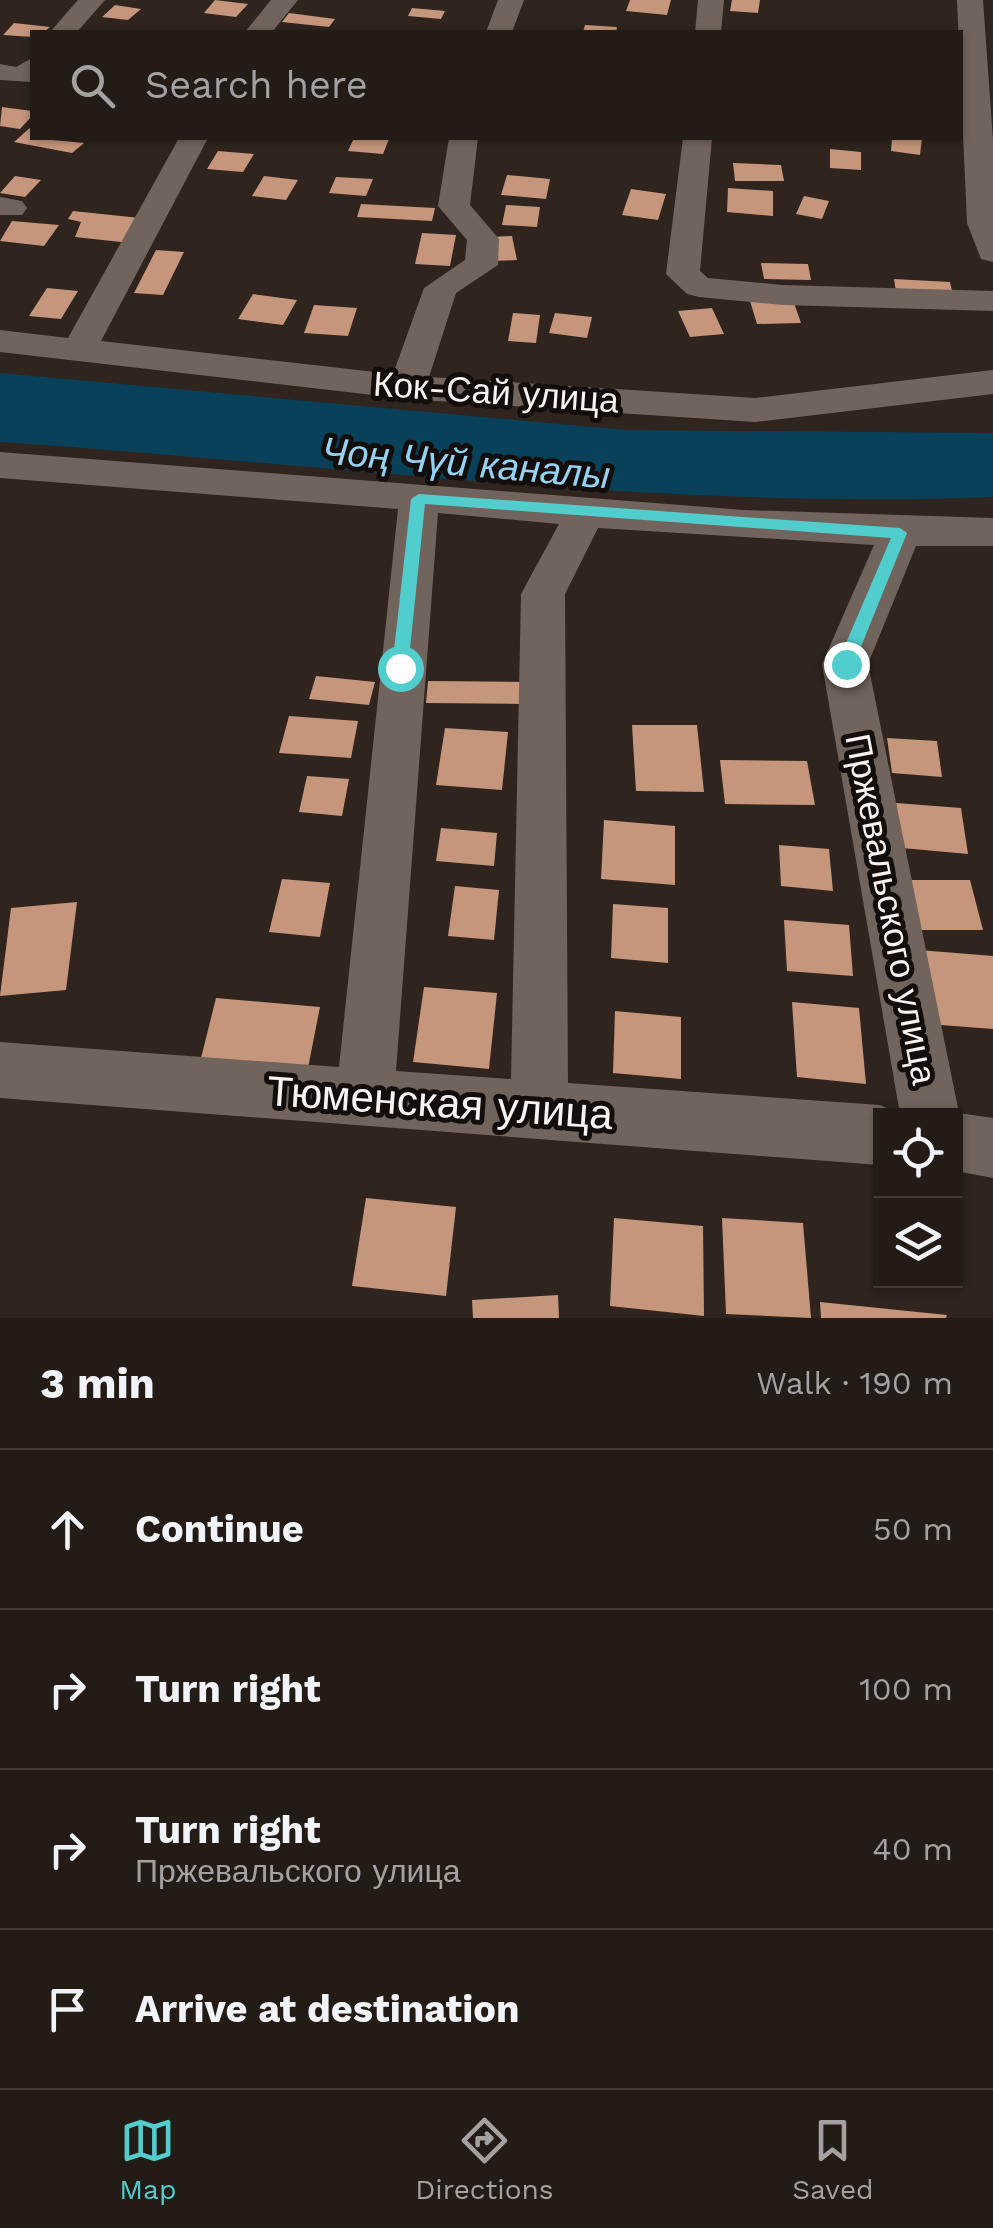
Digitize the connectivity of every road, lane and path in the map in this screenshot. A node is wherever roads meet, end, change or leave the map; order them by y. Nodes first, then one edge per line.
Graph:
1 (92, 0) edge
2 (284, 0) edge
3 (511, 0) edge
4 (711, 0) edge
5 (970, 0) edge
6 (65, 30) edge
7 (260, 30) edge
8 (500, 30) edge
9 (708, 30) edge
10 (30, 68) edge
11 (0, 72) edge
12 (192, 140) edge
13 (464, 140) edge
14 (697, 140) edge
15 (993, 252) edge
16 (993, 301) edge
17 (0, 341) edge
18 (76, 353) junction
19 (993, 382) edge
20 (407, 386) junction
21 (0, 465) edge
22 (419, 499) junction
23 (585, 512) junction
24 (993, 532) edge
25 (900, 533) junction
26 (0, 1070) edge
27 (365, 1096) junction
28 (929, 1108) edge
29 (538, 1109) junction
30 (873, 1134) edge
31 (963, 1143) edge
32 (993, 1148) edge

1 - 6 street
2 - 7 street
3 - 8 street
4 - 9 street
5 - 15 street
10 - 11 street
12 - 18 street
13 - 20 street
14 - 16 street
17 - 18 street, Кок-Сай улица
18 - 20 street, Кок-Сай улица
19 - 20 street, Кок-Сай улица
21 - 22 street
22 - 23 street
22 - 27 street
23 - 25 street
23 - 29 street
24 - 25 street
25 - 28 street, Пржевальского улица
26 - 27 street, Тюменская улица
27 - 29 street, Тюменская улица
29 - 30 street, Тюменская улица
31 - 32 street

